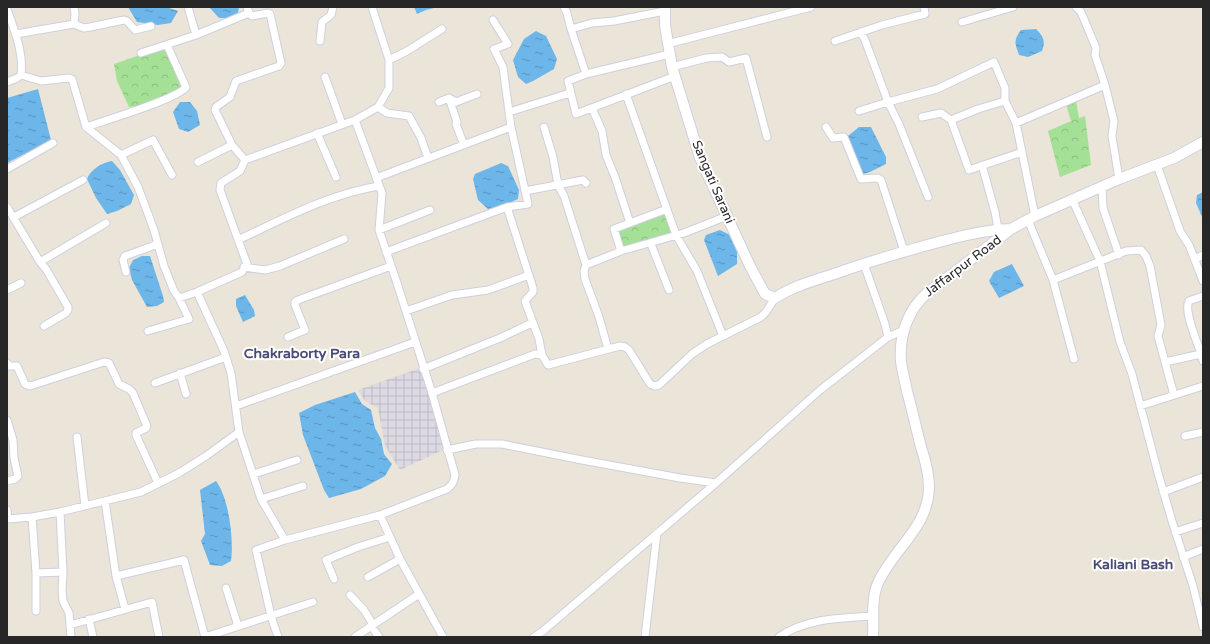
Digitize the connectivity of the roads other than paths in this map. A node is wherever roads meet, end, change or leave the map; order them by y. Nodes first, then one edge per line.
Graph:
1 (74, 7) edge
2 (188, 7) edge
3 (333, 7) edge
4 (372, 7) edge
5 (564, 7) edge
6 (811, 7) edge
7 (924, 7) edge
8 (1014, 7) edge
9 (1076, 7) edge
10 (7, 9) edge
11 (665, 9) edge
12 (248, 10) edge
13 (8, 17) edge
14 (493, 20) dead end
15 (962, 22) dead end
16 (74, 24) junction
17 (151, 26) dead end
18 (442, 29) dead end
19 (571, 29) junction
20 (861, 32) junction
21 (16, 34) junction
22 (196, 35) junction
23 (320, 41) dead end
24 (835, 41) dead end
25 (167, 45) junction
26 (669, 49) junction
27 (141, 53) dead end
28 (389, 60) junction
29 (673, 71) junction
30 (586, 74) junction
31 (22, 75) junction
32 (324, 77) dead end
33 (7, 82) edge
34 (1104, 85) junction
35 (570, 93) junction
36 (477, 94) dead end
37 (626, 94) junction
38 (449, 98) junction
39 (1005, 101) junction
40 (439, 102) dead end
41 (888, 102) junction
42 (378, 106) junction
43 (592, 108) junction
44 (859, 111) dead end
45 (509, 112) junction
46 (922, 117) dead end
47 (355, 120) junction
48 (951, 120) junction
49 (1016, 123) junction
50 (342, 124) junction
51 (826, 126) dead end
52 (86, 127) junction
53 (511, 127) junction
54 (544, 127) dead end
55 (317, 133) junction
56 (767, 138) dead end
57 (1203, 142) edge
58 (53, 143) dead end
59 (232, 145) junction
60 (464, 145) junction
61 (1022, 152) junction
62 (121, 155) junction
63 (428, 158) junction
64 (245, 160) junction
65 (198, 162) dead end
66 (982, 165) junction
67 (1157, 165) junction
68 (7, 169) edge
69 (172, 175) dead end
70 (336, 177) dead end
71 (376, 178) junction
72 (1119, 179) junction
73 (84, 180) dead end
74 (586, 183) dead end
75 (558, 185) junction
76 (379, 186) junction
77 (1102, 186) junction
78 (525, 191) junction
79 (928, 197) dead end
80 (1072, 199) junction
81 (7, 207) edge
82 (507, 207) junction
83 (430, 210) dead end
84 (667, 210) junction
85 (727, 216) junction
86 (14, 217) junction
87 (1032, 218) junction
88 (106, 223) dead end
89 (630, 223) junction
90 (998, 229) junction
91 (1011, 229) junction
92 (379, 230) junction
93 (676, 235) junction
94 (238, 240) junction
95 (344, 240) dead end
96 (158, 244) junction
97 (651, 244) junction
98 (621, 251) junction
99 (904, 251) junction
100 (386, 252) junction
101 (1119, 254) junction
102 (1203, 255) edge
103 (1195, 259) junction
104 (1100, 261) junction
105 (40, 262) junction
106 (864, 264) junction
107 (391, 266) junction
108 (586, 266) junction
109 (244, 267) junction
110 (126, 272) dead end
111 (529, 275) junction
112 (1053, 280) junction
113 (1203, 281) edge
114 (20, 283) dead end
115 (7, 290) edge
116 (669, 290) dead end
117 (197, 292) junction
118 (1203, 296) edge
119 (179, 298) junction
120 (775, 298) junction
121 (406, 312) junction
122 (532, 323) junction
123 (44, 326) dead end
124 (904, 330) junction
125 (148, 331) dead end
126 (723, 336) junction
127 (288, 337) dead end
128 (888, 337) junction
129 (415, 342) junction
130 (608, 349) junction
131 (542, 355) junction
132 (226, 357) junction
133 (1202, 358) edge
134 (1074, 359) dead end
135 (1166, 362) junction
136 (7, 363) edge
137 (423, 369) junction
138 (180, 373) junction
139 (155, 383) dead end
140 (1203, 386) edge
141 (432, 393) junction
142 (186, 394) dead end
143 (1174, 395) junction
144 (236, 406) junction
145 (1140, 406) junction
146 (7, 420) edge
147 (239, 432) junction
148 (1203, 432) edge
149 (1185, 436) dead end
150 (77, 437) dead end
151 (447, 450) junction
152 (297, 460) dead end
153 (254, 474) junction
154 (1203, 477) edge
155 (7, 481) edge
156 (158, 483) junction
157 (716, 483) junction
158 (303, 486) dead end
159 (1163, 492) junction
160 (261, 499) junction
161 (105, 501) junction
162 (85, 506) junction
163 (7, 510) edge
164 (60, 512) junction
165 (380, 515) junction
166 (32, 517) junction
167 (8, 519) edge
168 (1203, 523) edge
169 (1175, 532) junction
170 (657, 534) junction
171 (390, 537) junction
172 (285, 540) junction
173 (1203, 549) edge
174 (1184, 557) junction
175 (400, 559) junction
176 (36, 572) junction
177 (63, 572) junction
178 (116, 576) junction
179 (368, 577) dead end
180 (334, 579) dead end
181 (226, 588) dead end
182 (419, 594) junction
183 (350, 595) dead end
184 (313, 602) dead end
185 (125, 609) junction
186 (36, 611) dead end
187 (271, 616) junction
188 (874, 616) junction
189 (89, 619) junction
190 (70, 624) junction
191 (238, 626) junction
192 (371, 626) junction
193 (1203, 627) edge
194 (71, 637) edge
195 (93, 637) edge
196 (158, 637) edge
197 (205, 637) edge
198 (278, 637) edge
199 (355, 637) edge
200 (379, 637) edge
201 (443, 637) edge
202 (534, 637) edge
203 (645, 637) edge
204 (779, 637) edge
205 (873, 637) edge

1 - 16 street
2 - 22 street
3 - 23 street
4 - 28 street
5 - 19 street
6 - 26 street
7 - 20 street
8 - 15 street
9 - 34 street
10 - 13 street
11 - 19 street
11 - 26 street, Sangati Sarani
12 - 22 street
12 - 59 street
13 - 21 street
14 - 45 street
16 - 17 street
16 - 21 street
18 - 28 street
19 - 30 street
20 - 24 street
20 - 41 street
21 - 31 street
22 - 25 street
25 - 27 street
25 - 52 street
26 - 29 street, Sangati Sarani
26 - 30 street
28 - 42 street
29 - 37 street
29 - 56 street
29 - 85 street, Sangati Sarani
30 - 35 street
31 - 33 street
31 - 52 street
32 - 50 street
34 - 49 street
34 - 72 street
35 - 43 street
35 - 45 street
36 - 38 street
37 - 43 street
37 - 84 street
38 - 40 street
38 - 60 street
39 - 41 street
39 - 48 street
39 - 49 street
41 - 44 street
41 - 79 street
42 - 47 street
42 - 63 street
43 - 89 street
45 - 53 street
46 - 48 street
47 - 50 street
47 - 71 street
48 - 66 street
49 - 61 street
50 - 55 street
51 - 99 street
52 - 62 street
53 - 60 street
53 - 78 street
54 - 75 street
55 - 64 street
55 - 70 street
57 - 67 street, Jaffarpur Road
58 - 68 street
59 - 64 street
59 - 65 street
60 - 63 street
61 - 66 street
61 - 87 street
62 - 69 street
62 - 96 street
63 - 71 street
64 - 94 street
66 - 90 street
67 - 72 street, Jaffarpur Road
67 - 103 street
71 - 76 street
72 - 77 street, Jaffarpur Road
73 - 86 street
74 - 75 street
75 - 78 street
75 - 108 street
76 - 92 street
76 - 94 street
77 - 80 street, Jaffarpur Road
77 - 101 street
78 - 82 street
80 - 87 street, Jaffarpur Road
80 - 104 street
81 - 86 street
82 - 100 street
82 - 111 street
83 - 92 street
84 - 89 street
84 - 93 street
85 - 93 street
85 - 120 street, Sangati Sarani
86 - 105 street
87 - 91 street, Jaffarpur Road
87 - 112 street
88 - 105 street
89 - 98 street
90 - 91 street
90 - 99 street
91 - 124 street, Jaffarpur Road
92 - 100 street
93 - 97 street
93 - 126 street
94 - 109 street
95 - 109 street
96 - 110 street
96 - 119 street
97 - 98 street
97 - 116 street
98 - 108 street
99 - 106 street
100 - 107 street
101 - 104 street
101 - 135 street
102 - 103 street
103 - 113 street
104 - 112 street
104 - 145 street
105 - 123 street
106 - 120 street
106 - 128 street
107 - 121 street
107 - 127 street
108 - 130 street
109 - 117 street
111 - 121 street
111 - 122 street
112 - 134 street
114 - 115 street
117 - 119 street
117 - 132 street
118 - 133 street
119 - 125 street
120 - 126 street
121 - 129 street
122 - 131 street
122 - 137 street
124 - 128 street
124 - 188 street, Jaffarpur Road
126 - 130 street
128 - 157 street
129 - 137 street
129 - 144 street
130 - 131 street
131 - 141 street
132 - 138 street
132 - 144 street
133 - 135 street
135 - 143 street
136 - 156 street
137 - 141 street
138 - 139 street
138 - 142 street
140 - 143 street
141 - 151 street
143 - 145 street
144 - 147 street
145 - 159 street
146 - 155 street
147 - 153 street
147 - 156 street
148 - 149 street
150 - 162 street
151 - 157 street
151 - 165 street
152 - 153 street
153 - 160 street
154 - 159 street
156 - 161 street
157 - 170 street
158 - 160 street
159 - 169 street
160 - 172 street
161 - 162 street
161 - 178 street
162 - 164 street
163 - 167 street
164 - 166 street
164 - 177 street
165 - 171 street
165 - 172 street
166 - 167 street
166 - 176 street
168 - 169 street
169 - 174 street
170 - 202 street
170 - 203 street
171 - 175 street
171 - 180 street
172 - 187 street
173 - 174 street
174 - 193 street
175 - 179 street
175 - 182 street
176 - 177 street
176 - 186 street
177 - 190 street
178 - 185 street
178 - 197 street
181 - 191 street
182 - 192 street
182 - 201 street
183 - 192 street
184 - 187 street
185 - 189 street
185 - 196 street
187 - 191 street
187 - 198 street
188 - 204 street
188 - 205 street, Jaffarpur Road
189 - 190 street
189 - 195 street
190 - 194 street
191 - 197 street
192 - 199 street
192 - 200 street

